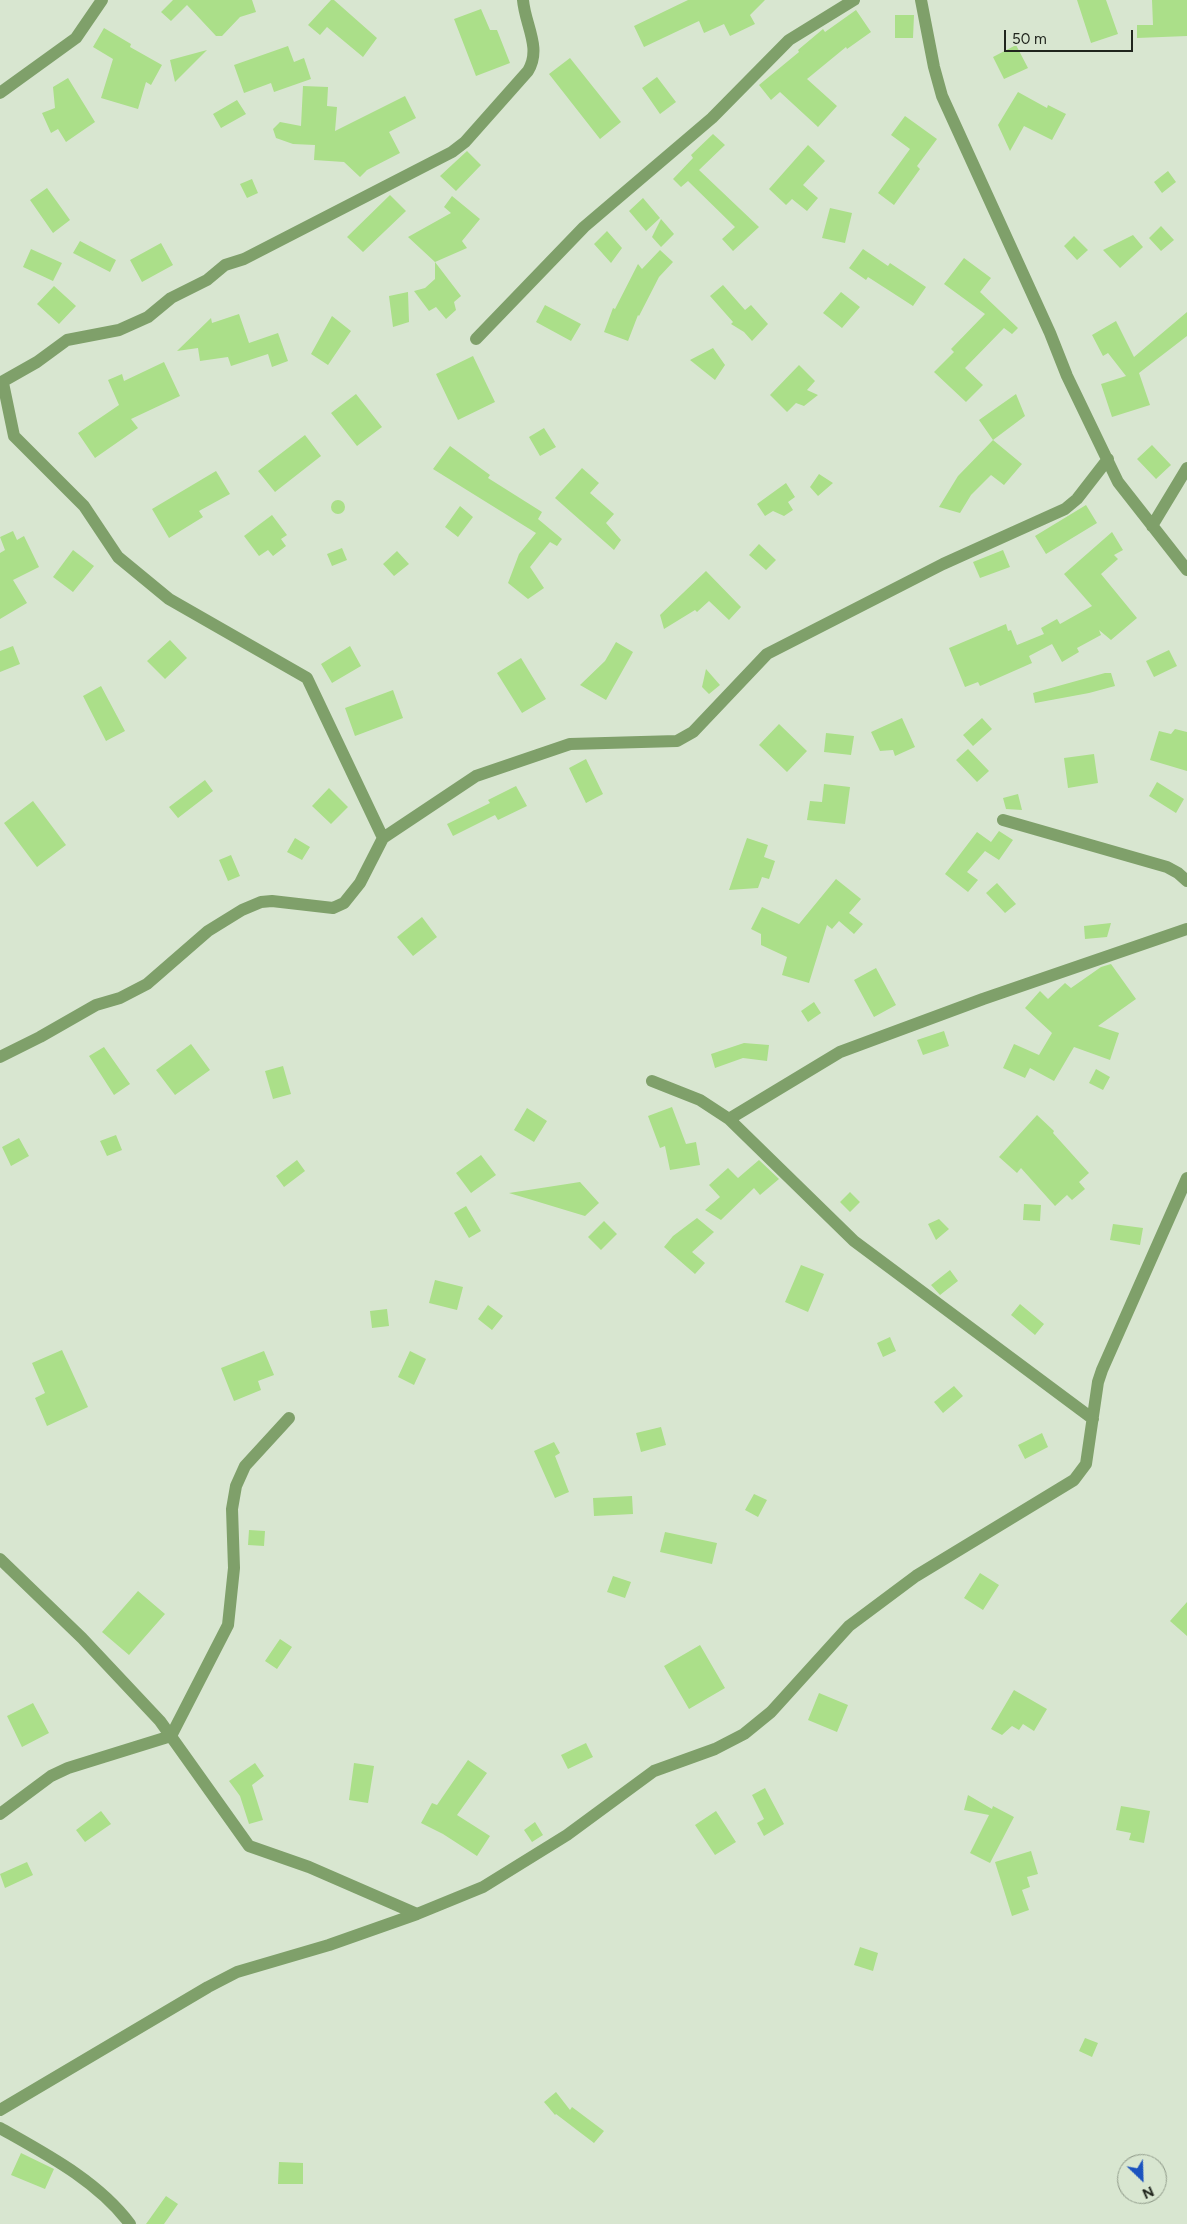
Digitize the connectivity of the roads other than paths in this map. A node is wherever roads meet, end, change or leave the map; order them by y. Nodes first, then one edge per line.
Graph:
1 (102, 0) edge
2 (523, 0) edge
3 (854, 0) edge
4 (921, 0) edge
5 (0, 93) edge
6 (476, 339) dead end
7 (2, 383) edge
8 (1108, 459) junction
9 (1187, 468) edge
10 (1152, 526) junction
11 (1187, 570) edge
12 (1003, 820) dead end
13 (383, 838) junction
14 (1187, 881) edge
15 (1187, 929) edge
16 (0, 1056) edge
17 (652, 1081) dead end
18 (729, 1119) junction
19 (1187, 1178) edge
20 (288, 1418) dead end
21 (1093, 1419) junction
22 (0, 1559) edge
23 (171, 1736) junction
24 (0, 1814) edge
25 (417, 1914) junction
26 (0, 2110) edge
27 (0, 2128) edge
28 (130, 2224) edge

1 - 5 street
2 - 7 street
3 - 6 street
4 - 8 street
7 - 13 street
8 - 10 street
8 - 13 street
9 - 10 street
10 - 11 street
12 - 14 street
13 - 16 street
15 - 18 street
17 - 18 street
18 - 21 street
19 - 21 street
20 - 23 street
21 - 25 street
22 - 23 street
23 - 24 street
23 - 25 street
25 - 26 street
27 - 28 street

